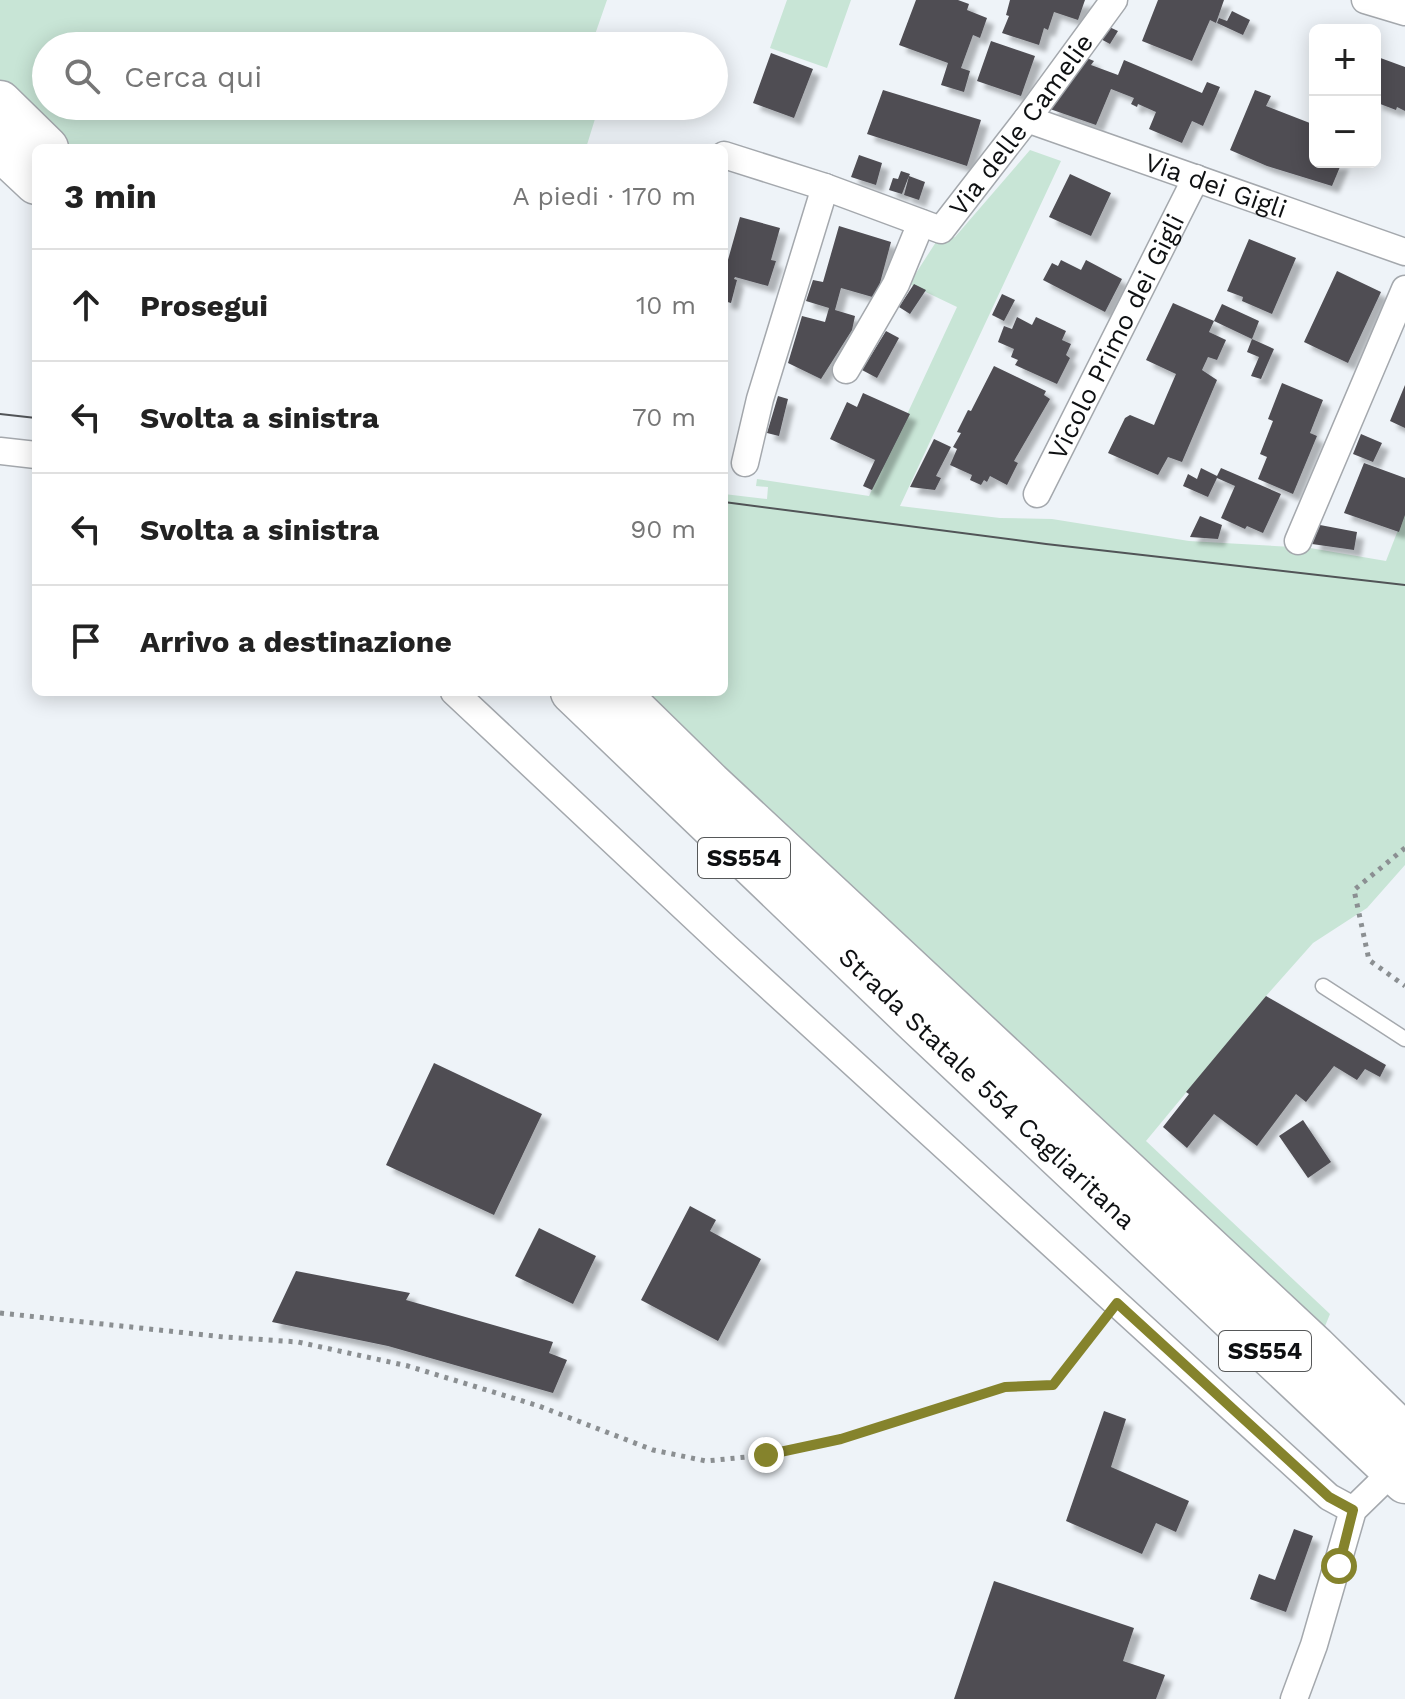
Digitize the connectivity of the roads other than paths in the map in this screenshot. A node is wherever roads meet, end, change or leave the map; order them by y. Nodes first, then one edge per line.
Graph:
1 (1114, 0) edge
2 (1365, 0) edge
3 (1405, 12) edge
4 (0, 102) edge
5 (1027, 119) junction
6 (43, 144) edge
7 (0, 149) edge
8 (728, 156) edge
9 (1196, 178) junction
10 (32, 179) edge
11 (825, 187) junction
12 (921, 223) junction
13 (1405, 252) edge
14 (1405, 289) edge
15 (846, 370) dead end
16 (0, 451) edge
17 (32, 455) edge
18 (745, 463) dead end
19 (1037, 494) dead end
20 (1298, 541) dead end
21 (458, 696) edge
22 (576, 696) edge
23 (621, 696) edge
24 (1323, 986) dead end
25 (929, 1011) junction
26 (1405, 1039) edge
27 (1402, 1448) edge
28 (1353, 1510) junction
29 (1294, 1699) edge

1 - 5 street, Via delle Camelie
2 - 3 street
4 - 6 main road
5 - 9 street, Via dei Gigli
5 - 12 street, Via delle Camelie
7 - 10 main road
8 - 11 street, Via delle Camelie
9 - 13 street, Via dei Gigli
9 - 19 street, Vicolo Primo dei Gigli
11 - 12 street, Via delle Camelie
11 - 18 street
12 - 15 street, Via delle Camelie
14 - 20 street
16 - 17 street
21 - 28 street
22 - 25 main road, Strada Statale 554 Cagliaritana / SS554
23 - 25 main road, Strada Statale 554 Cagliaritana / SS554
24 - 26 lane
25 - 27 main road, Strada Statale 554 Cagliaritana / SS554
27 - 28 street
28 - 29 street

